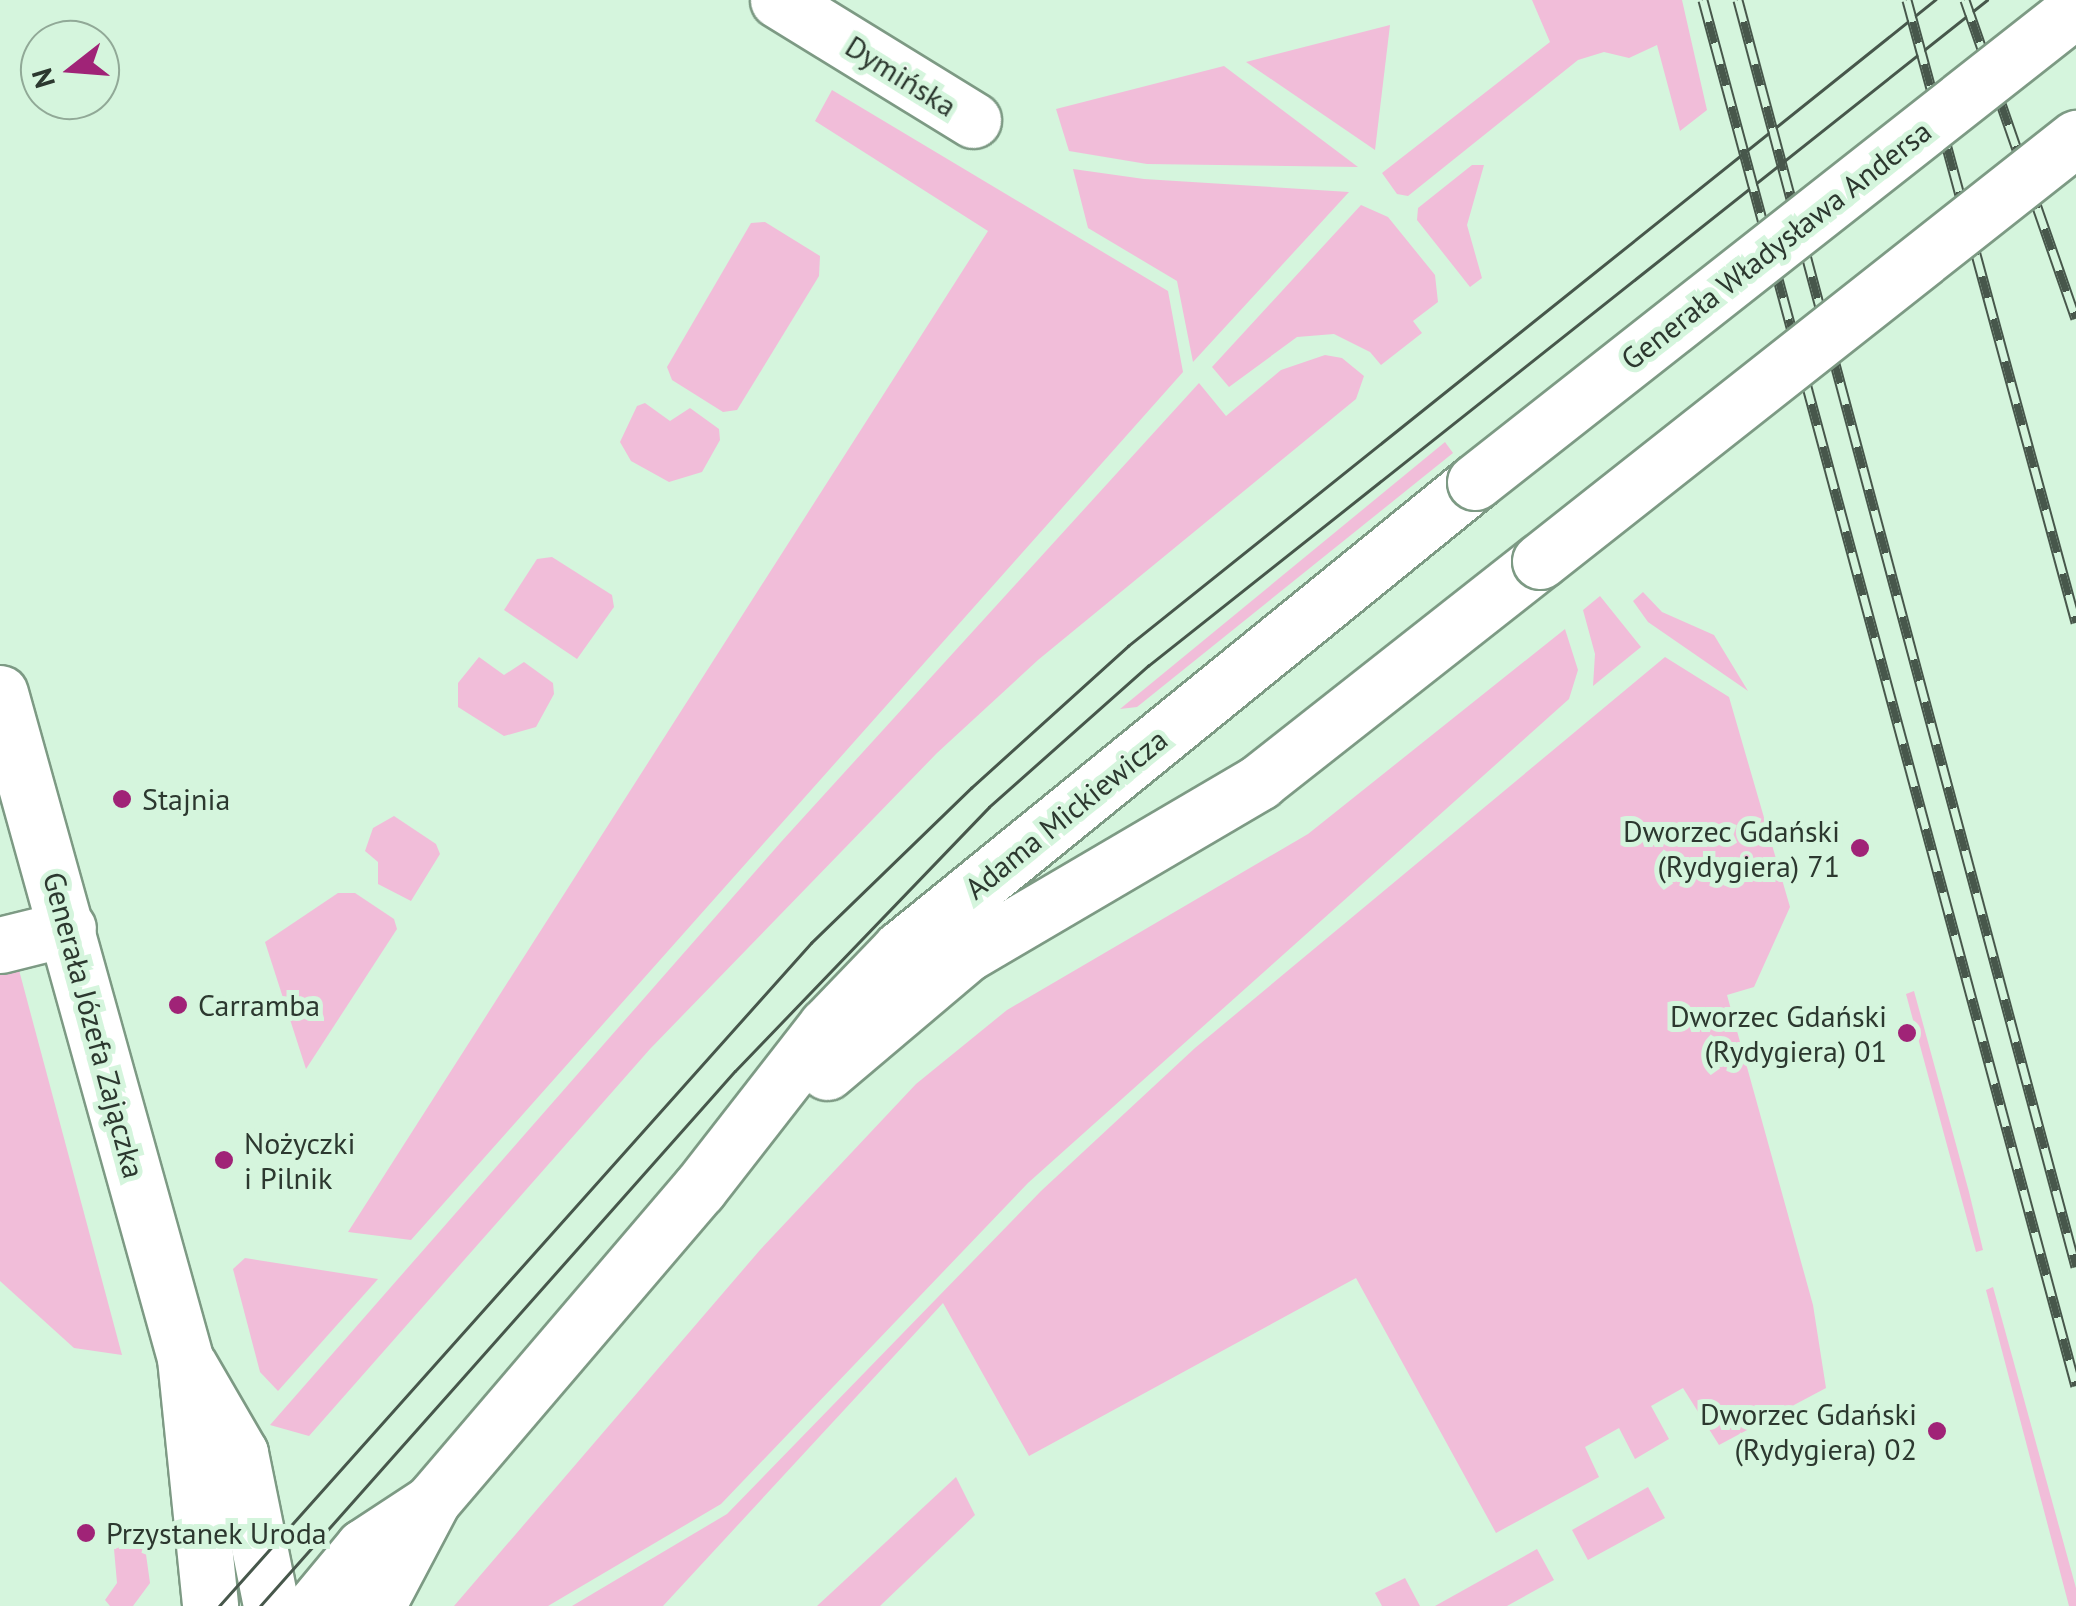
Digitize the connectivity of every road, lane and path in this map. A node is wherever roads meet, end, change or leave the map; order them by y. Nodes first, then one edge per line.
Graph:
1 (778, 0) edge
2 (2076, 9) edge
3 (973, 120) dead end
4 (2076, 138) edge
5 (1475, 482) joint
6 (0, 693) edge
7 (68, 928) junction
8 (0, 945) edge
9 (699, 1188) junction
10 (185, 1358) junction
11 (433, 1500) junction
12 (210, 1606) edge
13 (272, 1606) edge
14 (314, 1606) edge
15 (378, 1606) edge

1 - 3 main road, Dymińska
2 - 5 main road, Generała Władysława Andersa, bridge
4 - 9 main road, Adama Mickiewicza, bridge
5 - 9 main road, Adama Mickiewicza
6 - 7 main road, Generała Józefa Zajączka
7 - 8 main road
7 - 10 main road, Generała Józefa Zajączka
9 - 11 main road, Adama Mickiewicza
10 - 12 main road, Generała Józefa Zajączka
10 - 13 main road, Generała Józefa Zajączka
11 - 14 main road, Adama Mickiewicza
11 - 15 main road, Adama Mickiewicza

